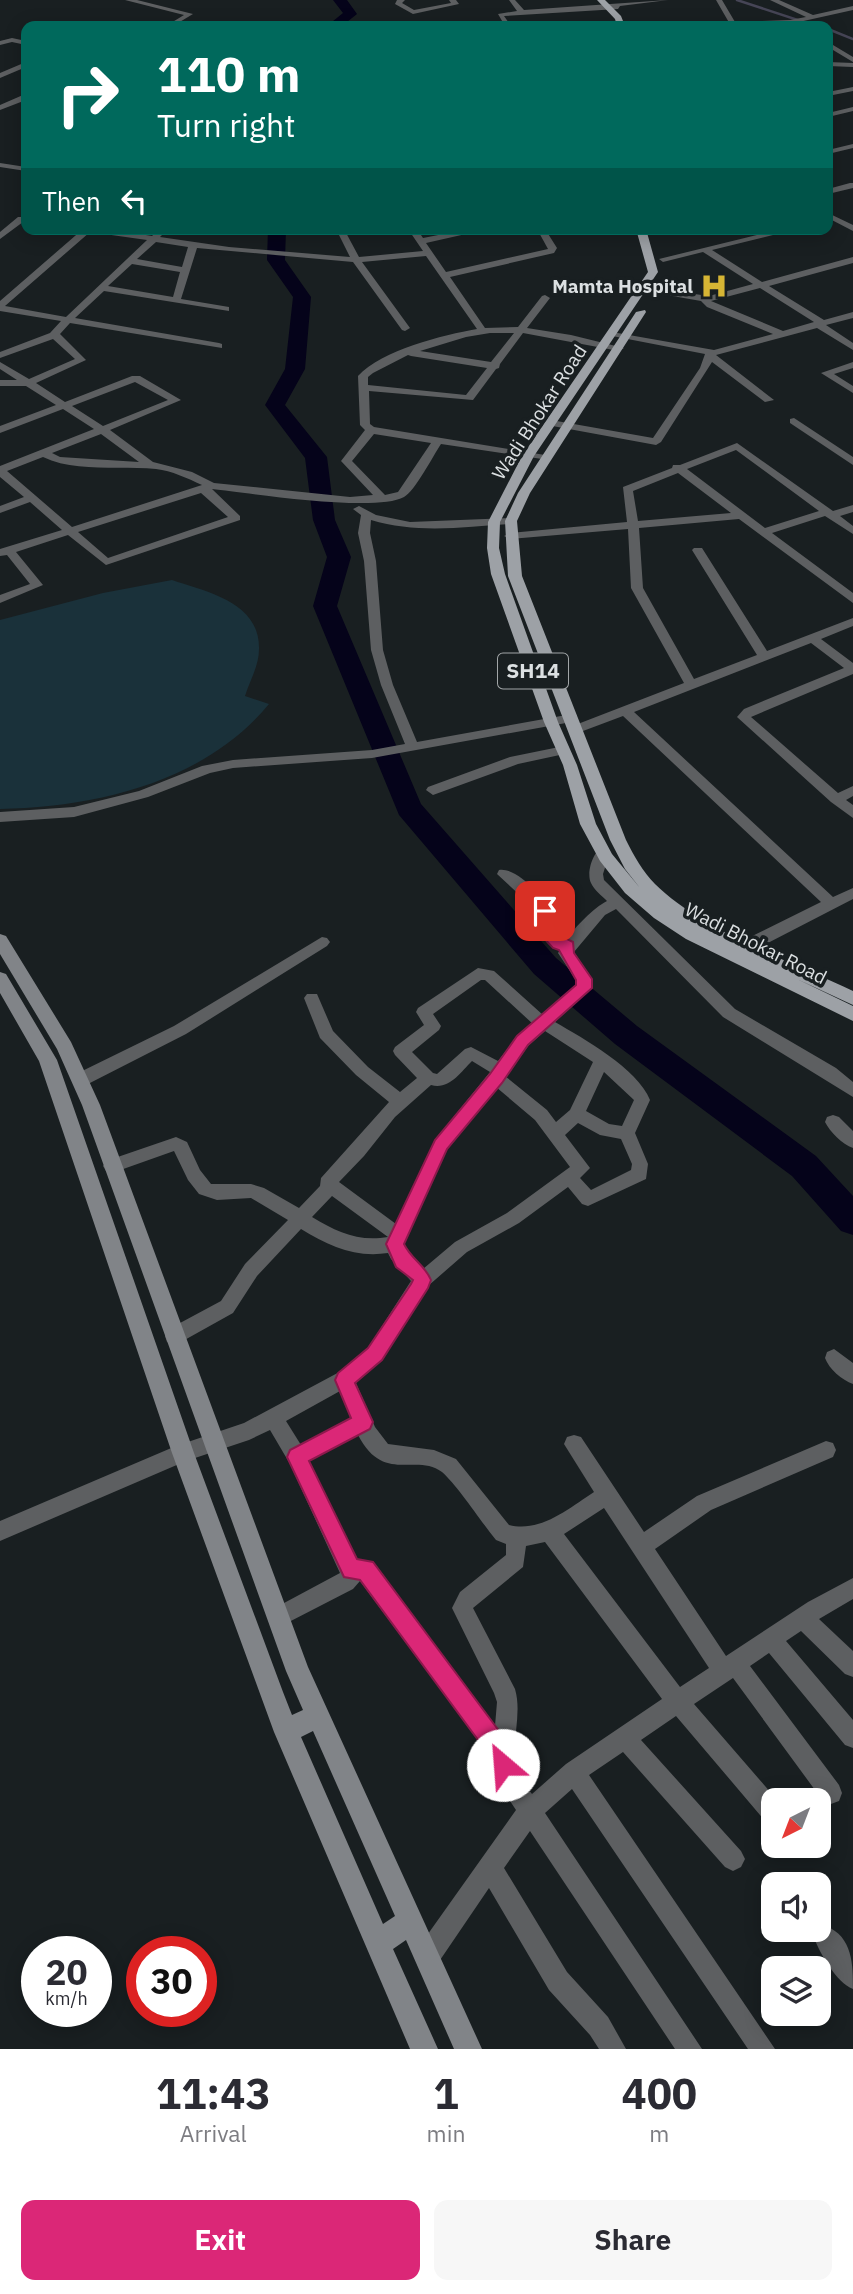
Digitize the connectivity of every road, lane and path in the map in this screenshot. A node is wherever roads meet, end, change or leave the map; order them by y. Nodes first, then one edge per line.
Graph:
1 (128, 0) edge
2 (402, 0) edge
3 (452, 0) edge
4 (512, 0) edge
5 (601, 0) edge
6 (666, 0) edge
7 (719, 0) edge
8 (773, 0) edge
9 (613, 4) edge
10 (834, 5) dead end
11 (850, 10) edge
12 (546, 11) junction
13 (522, 12) junction
14 (810, 16) junction
15 (550, 19) dead end
16 (178, 21) edge
17 (504, 21) edge
18 (619, 21) edge
19 (625, 21) edge
20 (732, 21) edge
21 (794, 21) edge
22 (21, 42) edge
23 (0, 43) edge
24 (833, 48) edge
25 (853, 62) edge
26 (833, 64) edge
27 (21, 66) edge
28 (0, 76) edge
29 (833, 88) edge
30 (853, 89) edge
31 (840, 92) junction
32 (833, 93) edge
33 (21, 99) edge
34 (0, 108) edge
35 (852, 110) edge
36 (833, 114) edge
37 (853, 146) edge
38 (833, 151) edge
39 (0, 165) edge
40 (21, 168) edge
41 (853, 186) edge
42 (833, 191) edge
43 (11, 217) dead end
44 (21, 218) edge
45 (21, 221) edge
46 (82, 235) edge
47 (128, 235) edge
48 (158, 235) edge
49 (343, 235) edge
50 (416, 235) edge
51 (453, 235) edge
52 (545, 235) edge
53 (643, 235) edge
54 (655, 235) edge
55 (748, 235) edge
56 (770, 235) edge
57 (0, 236) edge
58 (154, 239) junction
59 (750, 240) junction
60 (420, 241) junction
61 (193, 245) junction
62 (705, 250) junction
63 (427, 253) junction
64 (356, 260) junction
65 (663, 260) junction
66 (853, 260) edge
67 (130, 261) junction
68 (186, 270) junction
69 (445, 275) junction
70 (762, 286) junction
71 (101, 288) junction
72 (649, 290) junction
73 (545, 299) dead end
74 (705, 300) junction
75 (176, 301) junction
76 (0, 307) edge
77 (226, 309) dead end
78 (853, 315) edge
79 (67, 320) junction
80 (819, 324) junction
81 (405, 328) dead end
82 (483, 331) junction
83 (522, 331) junction
84 (782, 334) junction
85 (55, 335) junction
86 (615, 342) junction
87 (219, 346) dead end
88 (853, 347) edge
89 (405, 352) junction
90 (710, 354) junction
91 (0, 355) edge
92 (0, 365) edge
93 (853, 365) edge
94 (496, 366) junction
95 (0, 383) edge
96 (28, 383) junction
97 (362, 387) junction
98 (853, 390) edge
99 (769, 400) dead end
100 (65, 407) junction
101 (794, 421) dead end
102 (551, 423) junction
103 (566, 426) junction
104 (0, 430) edge
105 (104, 430) junction
106 (370, 430) junction
107 (437, 442) junction
108 (44, 453) junction
109 (528, 456) junction
110 (545, 458) junction
111 (853, 462) edge
112 (154, 466) junction
113 (677, 467) junction
114 (0, 470) edge
115 (207, 487) junction
116 (33, 497) junction
117 (382, 498) junction
118 (347, 500) junction
119 (853, 508) edge
120 (0, 510) edge
121 (830, 514) junction
122 (366, 515) junction
123 (741, 515) junction
124 (510, 521) junction
125 (494, 522) junction
126 (630, 524) junction
127 (72, 530) junction
128 (853, 531) edge
129 (764, 532) junction
130 (510, 536) junction
131 (698, 550) dead end
132 (4, 552) edge
133 (0, 599) edge
134 (853, 599) edge
135 (853, 622) edge
136 (812, 638) junction
137 (764, 657) junction
138 (853, 669) edge
139 (691, 685) junction
140 (626, 711) junction
141 (551, 722) junction
142 (573, 724) junction
143 (412, 746) junction
144 (564, 750) junction
145 (433, 790) dead end
146 (853, 791) edge
147 (836, 799) junction
148 (853, 813) edge
149 (0, 817) edge
150 (603, 852) junction
151 (504, 874) dead end
152 (853, 893) edge
153 (617, 902) junction
154 (832, 904) junction
155 (0, 940) edge
156 (322, 942) dead end
157 (567, 946) junction
158 (737, 952) junction
159 (5, 976) edge
160 (312, 998) dead end
161 (853, 998) edge
162 (853, 1014) edge
163 (542, 1022) junction
164 (602, 1060) junction
165 (499, 1074) junction
166 (428, 1078) junction
167 (80, 1080) junction
168 (853, 1091) edge
169 (401, 1102) junction
170 (576, 1114) junction
171 (833, 1122) dead end
172 (556, 1133) junction
173 (628, 1133) junction
174 (853, 1141) edge
175 (112, 1166) junction
176 (570, 1178) junction
177 (330, 1187) junction
178 (297, 1219) junction
179 (397, 1240) junction
180 (422, 1280) junction
181 (174, 1336) junction
182 (834, 1358) dead end
183 (853, 1375) edge
184 (345, 1380) junction
185 (274, 1419) junction
186 (363, 1422) junction
187 (214, 1443) junction
188 (574, 1444) dead end
189 (826, 1450) dead end
190 (183, 1453) junction
191 (297, 1457) junction
192 (607, 1494) junction
193 (1, 1525) edge
194 (550, 1530) junction
195 (516, 1539) junction
196 (641, 1546) junction
197 (352, 1570) junction
198 (853, 1588) edge
199 (278, 1617) junction
200 (802, 1618) junction
201 (771, 1639) junction
202 (853, 1666) edge
203 (729, 1667) junction
204 (678, 1702) junction
205 (318, 1715) junction
206 (286, 1732) junction
207 (853, 1737) edge
208 (625, 1738) junction
209 (503, 1755) junction
210 (574, 1772) junction
211 (827, 1788) edge
212 (761, 1799) edge
213 (529, 1812) junction
214 (733, 1858) dead end
215 (490, 1867) junction
216 (411, 1921) junction
217 (829, 1942) edge
218 (377, 1944) junction
219 (427, 1957) junction
220 (853, 1978) edge
221 (424, 2049) edge
222 (468, 2049) edge
223 (614, 2049) edge
224 (690, 2049) edge
225 (763, 2049) edge

1 - 16 street
2 - 3 street
4 - 13 street
5 - 9 main road
6 - 9 street
7 - 20 street
8 - 14 street
9 - 12 street
9 - 18 main road
9 - 19 main road
10 - 11 street
11 - 14 street
12 - 13 street
12 - 15 street
13 - 17 street
14 - 21 street
22 - 23 street
24 - 25 street
25 - 26 street
27 - 28 street
29 - 31 street
30 - 31 street
31 - 32 street
33 - 34 street
35 - 36 street
37 - 38 street
39 - 40 street
41 - 42 street
43 - 44 street
45 - 57 street
46 - 76 street
47 - 58 street
48 - 58 street
49 - 64 street
50 - 60 street
51 - 60 street
52 - 69 street
53 - 72 main road, Wadi Bhokar Road / SH14
54 - 65 main road
55 - 59 street
56 - 59 street
58 - 61 street
58 - 67 street
59 - 62 street
60 - 63 street
61 - 64 street
61 - 68 street
62 - 65 street
62 - 70 street
63 - 64 street
63 - 69 street
64 - 81 street
65 - 72 main road, Wadi Bhokar Road / SH14
66 - 70 street
67 - 68 street
67 - 71 street
68 - 75 street
69 - 82 street
70 - 74 street
70 - 80 street
71 - 75 street
71 - 79 street
72 - 74 street
72 - 86 main road, Wadi Bhokar Road / SH14
73 - 83 street
74 - 84 street
75 - 77 street
76 - 79 street
78 - 80 street
79 - 85 street
79 - 87 street
80 - 84 street
80 - 88 street
82 - 83 street
82 - 89 street
83 - 86 street
83 - 94 street
84 - 90 street
85 - 91 street
85 - 96 street
86 - 90 street
86 - 102 main road, Wadi Bhokar Road / SH14
86 - 103 main road, Wadi Bhokar Road / SH14
89 - 94 street
89 - 97 street
90 - 99 street
90 - 103 street
92 - 96 street
93 - 98 street
94 - 97 street
95 - 96 street
96 - 100 street
97 - 106 street
100 - 104 street
100 - 105 street
100 - 105 street
101 - 111 street
102 - 103 street
102 - 109 main road, Wadi Bhokar Road / SH14
103 - 110 main road, Wadi Bhokar Road / SH14
105 - 108 street
105 - 112 street
106 - 107 street
106 - 117 street
107 - 109 street
107 - 117 street
108 - 112 street
108 - 114 street
109 - 110 street
109 - 125 main road, Wadi Bhokar Road / SH14
110 - 124 main road, Wadi Bhokar Road / SH14
112 - 115 street
113 - 121 street
113 - 123 street
113 - 126 street
114 - 116 street
115 - 118 street
115 - 127 street
115 - 127 street
116 - 120 street
116 - 127 street
117 - 118 street
118 - 122 street
119 - 121 street
121 - 128 street
121 - 129 street
122 - 125 street
122 - 143 street
123 - 126 street
123 - 129 street
124 - 125 street
124 - 130 main road, Wadi Bhokar Road / SH14
125 - 141 main road, Wadi Bhokar Road / SH14
126 - 130 street
126 - 139 street
127 - 132 street
129 - 134 street
130 - 142 main road, Wadi Bhokar Road / SH14
131 - 137 street
132 - 133 street
135 - 136 street
136 - 137 street
136 - 138 street
137 - 139 street
138 - 147 street
139 - 140 street
140 - 142 street
140 - 154 street
141 - 142 street
141 - 143 street
141 - 144 main road, Wadi Bhokar Road / SH14
142 - 158 main road, Wadi Bhokar Road / SH14
143 - 149 street
144 - 145 street
144 - 150 main road, Wadi Bhokar Road / SH14
146 - 147 street
147 - 148 street
150 - 153 street
150 - 158 main road, Wadi Bhokar Road / SH14
151 - 157 street
152 - 154 street
153 - 157 street
153 - 168 street
154 - 158 street
155 - 159 street
156 - 167 street
157 - 163 street
158 - 161 main road, Wadi Bhokar Road / SH14
158 - 162 main road, Wadi Bhokar Road / SH14
159 - 167 street
159 - 190 street
160 - 169 street
163 - 164 street
163 - 165 street
163 - 166 street
164 - 170 street
164 - 173 street
165 - 166 street
165 - 172 street
165 - 179 street
166 - 169 street
167 - 175 street
169 - 177 street
170 - 172 street
170 - 173 street
171 - 174 street
172 - 176 street
173 - 176 street
175 - 178 street
175 - 181 street
176 - 180 street
177 - 178 street
177 - 179 street
178 - 179 street
178 - 181 street
179 - 180 street
180 - 184 street
181 - 187 street
182 - 183 street
184 - 185 street
184 - 186 street
185 - 187 street
185 - 191 street
186 - 191 street
186 - 195 street
187 - 190 street
187 - 199 street
188 - 192 street
189 - 196 street
190 - 193 street
190 - 206 street
191 - 197 street
192 - 194 street
192 - 196 street
194 - 195 street
194 - 204 street
195 - 209 street
196 - 203 street
197 - 199 street
197 - 209 street
198 - 200 street
199 - 205 street
200 - 201 street
200 - 202 street
201 - 203 street
201 - 207 street
203 - 204 street
203 - 211 street
204 - 208 street
204 - 212 street
205 - 206 street
205 - 216 street
206 - 218 street
208 - 210 street
208 - 214 street
209 - 213 street
210 - 213 street
210 - 225 street
213 - 215 street
213 - 224 street
215 - 219 street
215 - 223 street
216 - 218 street
216 - 219 street
217 - 220 street
218 - 221 street
219 - 222 street

